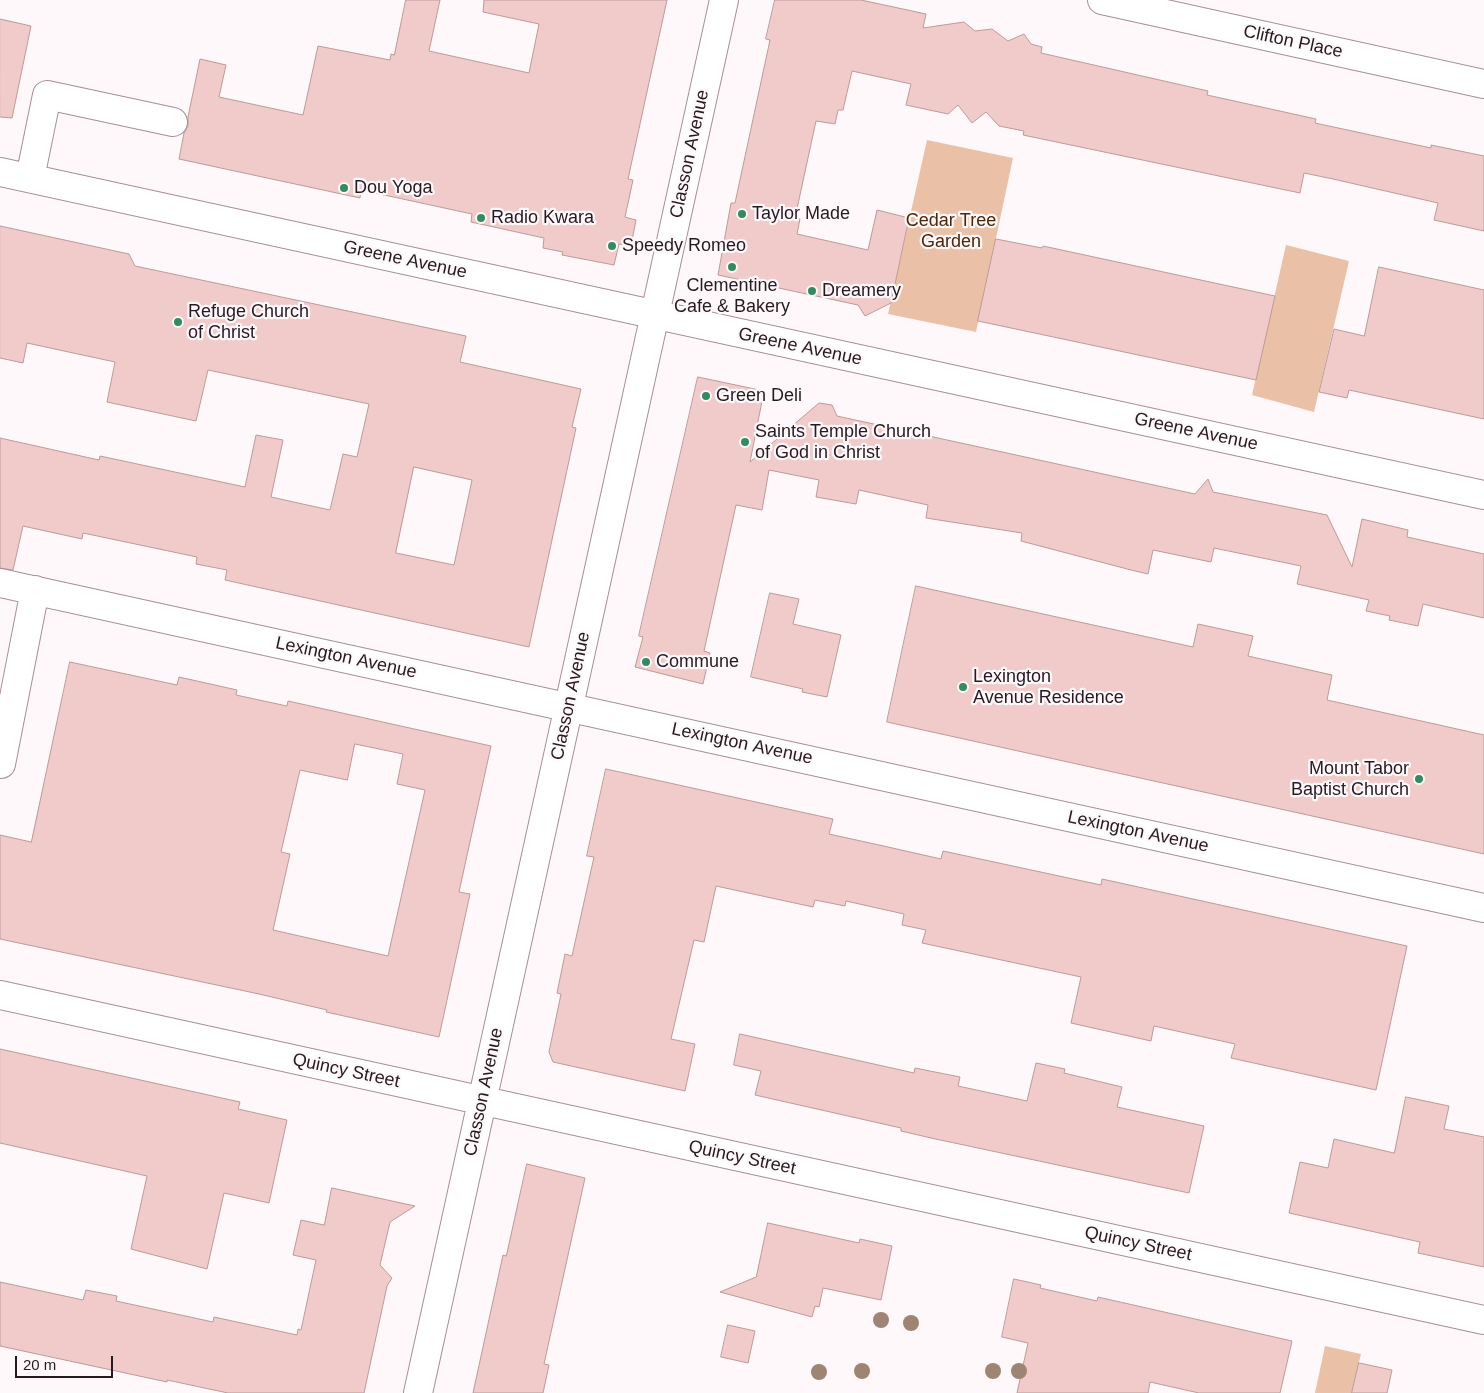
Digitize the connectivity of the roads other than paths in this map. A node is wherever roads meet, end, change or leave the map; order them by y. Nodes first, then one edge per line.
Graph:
1 (724, 0) edge
2 (1102, 0) edge
3 (1484, 84) edge
4 (173, 122) dead end
5 (0, 172) edge
6 (30, 178) junction
7 (655, 315) junction
8 (1484, 495) edge
9 (0, 583) edge
10 (35, 590) junction
11 (569, 706) junction
12 (1, 764) edge
13 (1484, 908) edge
14 (0, 995) edge
15 (482, 1101) junction
16 (1484, 1320) edge
17 (418, 1393) edge

1 - 7 street, Classon Avenue
2 - 3 street, Clifton Place
4 - 6 street
5 - 6 street, Greene Avenue
6 - 7 street, Greene Avenue
7 - 8 street, Greene Avenue
7 - 11 street, Classon Avenue
9 - 10 street, Lexington Avenue
10 - 11 street, Lexington Avenue
10 - 12 street
11 - 13 street, Lexington Avenue
11 - 15 street, Classon Avenue
14 - 15 street, Quincy Street
15 - 16 street, Quincy Street
15 - 17 street, Classon Avenue

